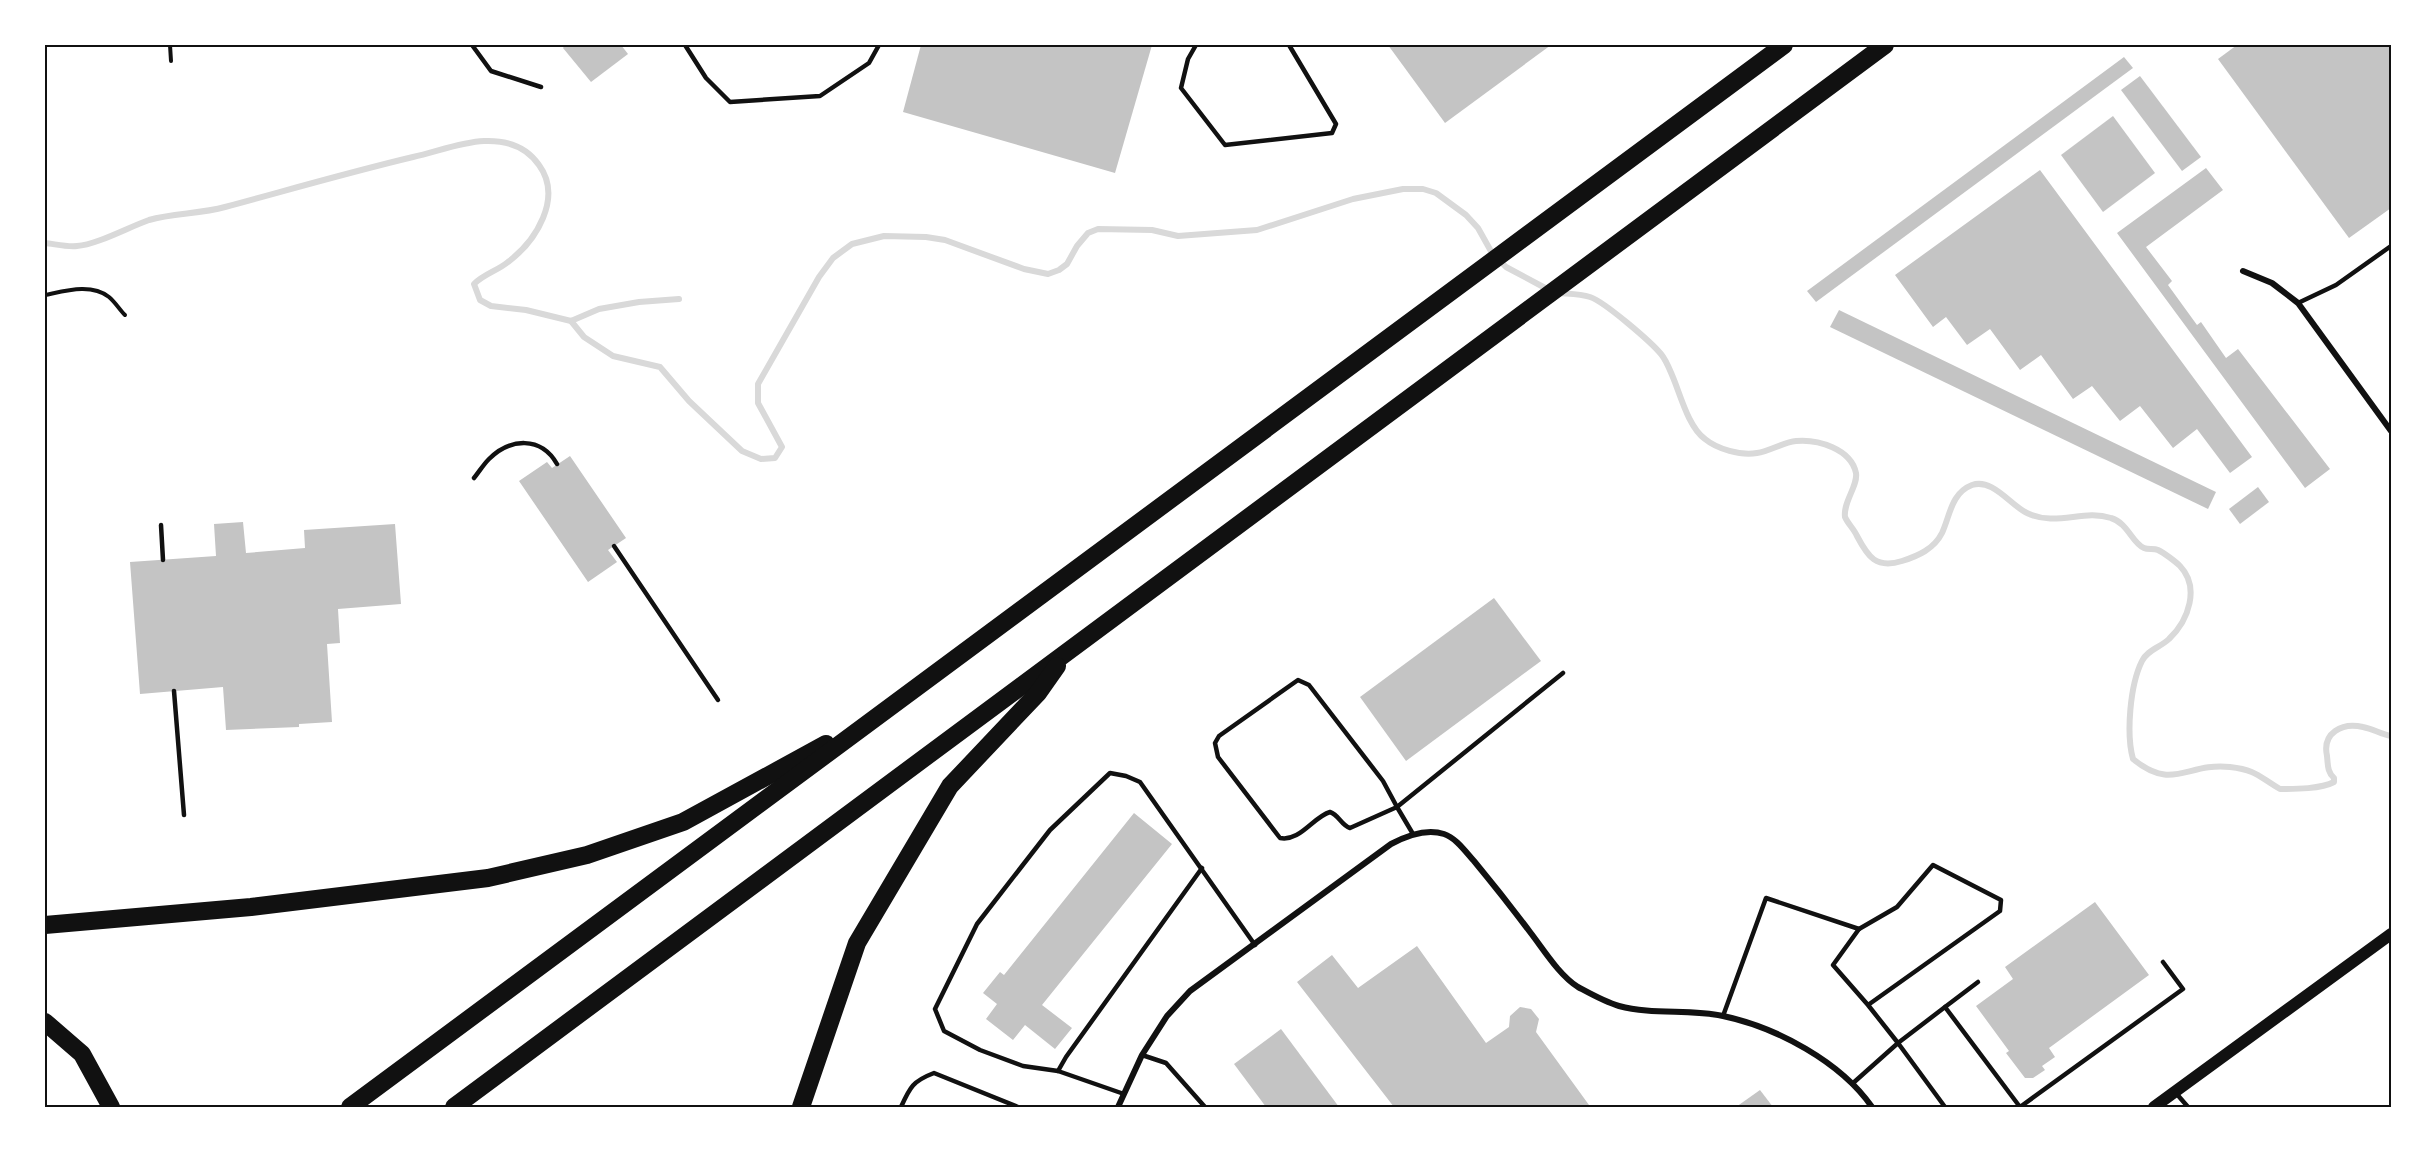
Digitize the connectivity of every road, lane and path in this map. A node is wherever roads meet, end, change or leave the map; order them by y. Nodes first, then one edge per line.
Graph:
1 (170, 45) edge
2 (472, 45) edge
3 (685, 45) edge
4 (879, 45) edge
5 (1197, 45) edge
6 (1289, 45) edge
7 (1784, 45) edge
8 (1885, 45) edge
9 (171, 61) dead end
10 (541, 87) dead end
11 (2391, 246) edge
12 (2243, 271) dead end
13 (45, 295) edge
14 (2298, 303) junction
15 (125, 315) dead end
16 (2391, 431) edge
17 (557, 464) dead end
18 (474, 478) dead end
19 (161, 525) dead end
20 (614, 546) dead end
21 (164, 560) dead end
22 (1069, 650) junction
23 (1563, 673) dead end
24 (174, 691) dead end
25 (718, 700) dead end
26 (888, 710) junction
27 (1397, 807) junction
28 (184, 815) dead end
29 (1413, 834) junction
30 (1202, 868) junction
31 (45, 925) edge
32 (1859, 929) junction
33 (2391, 934) edge
34 (1255, 945) junction
35 (2163, 962) dead end
36 (1978, 982) dead end
37 (1868, 1005) junction
38 (1945, 1007) junction
39 (1723, 1016) junction
40 (45, 1022) edge
41 (1898, 1043) junction
42 (1142, 1055) junction
43 (1058, 1071) junction
44 (1852, 1084) junction
45 (2175, 1092) junction
46 (1124, 1094) junction
47 (111, 1107) edge
48 (350, 1107) edge
49 (454, 1107) edge
50 (801, 1107) edge
51 (901, 1107) edge
52 (1018, 1107) edge
53 (1118, 1107) edge
54 (1205, 1107) edge
55 (1872, 1107) edge
56 (1945, 1107) edge
57 (2154, 1107) edge
58 (2188, 1107) edge

1 - 9 path
2 - 10 lane
3 - 4 lane
5 - 6 lane
7 - 26 highway
8 - 22 highway
11 - 14 lane
12 - 14 street
13 - 15 path
14 - 16 street
17 - 18 lane
19 - 21 lane
20 - 25 lane
22 - 49 highway
22 - 50 highway
23 - 27 lane
24 - 28 lane
26 - 31 highway
26 - 48 highway
27 - 27 lane
27 - 29 lane
29 - 34 street
29 - 39 street
30 - 34 lane
30 - 43 lane
30 - 43 lane
32 - 37 lane
32 - 37 lane
32 - 39 lane
33 - 45 main road
34 - 42 street
35 - 38 lane
36 - 38 lane
37 - 41 lane
38 - 41 lane
39 - 44 street
40 - 47 highway
41 - 44 lane
41 - 56 lane
42 - 46 street
42 - 54 lane
43 - 46 lane
44 - 55 street
45 - 57 main road
45 - 58 lane
46 - 53 street
51 - 52 lane

